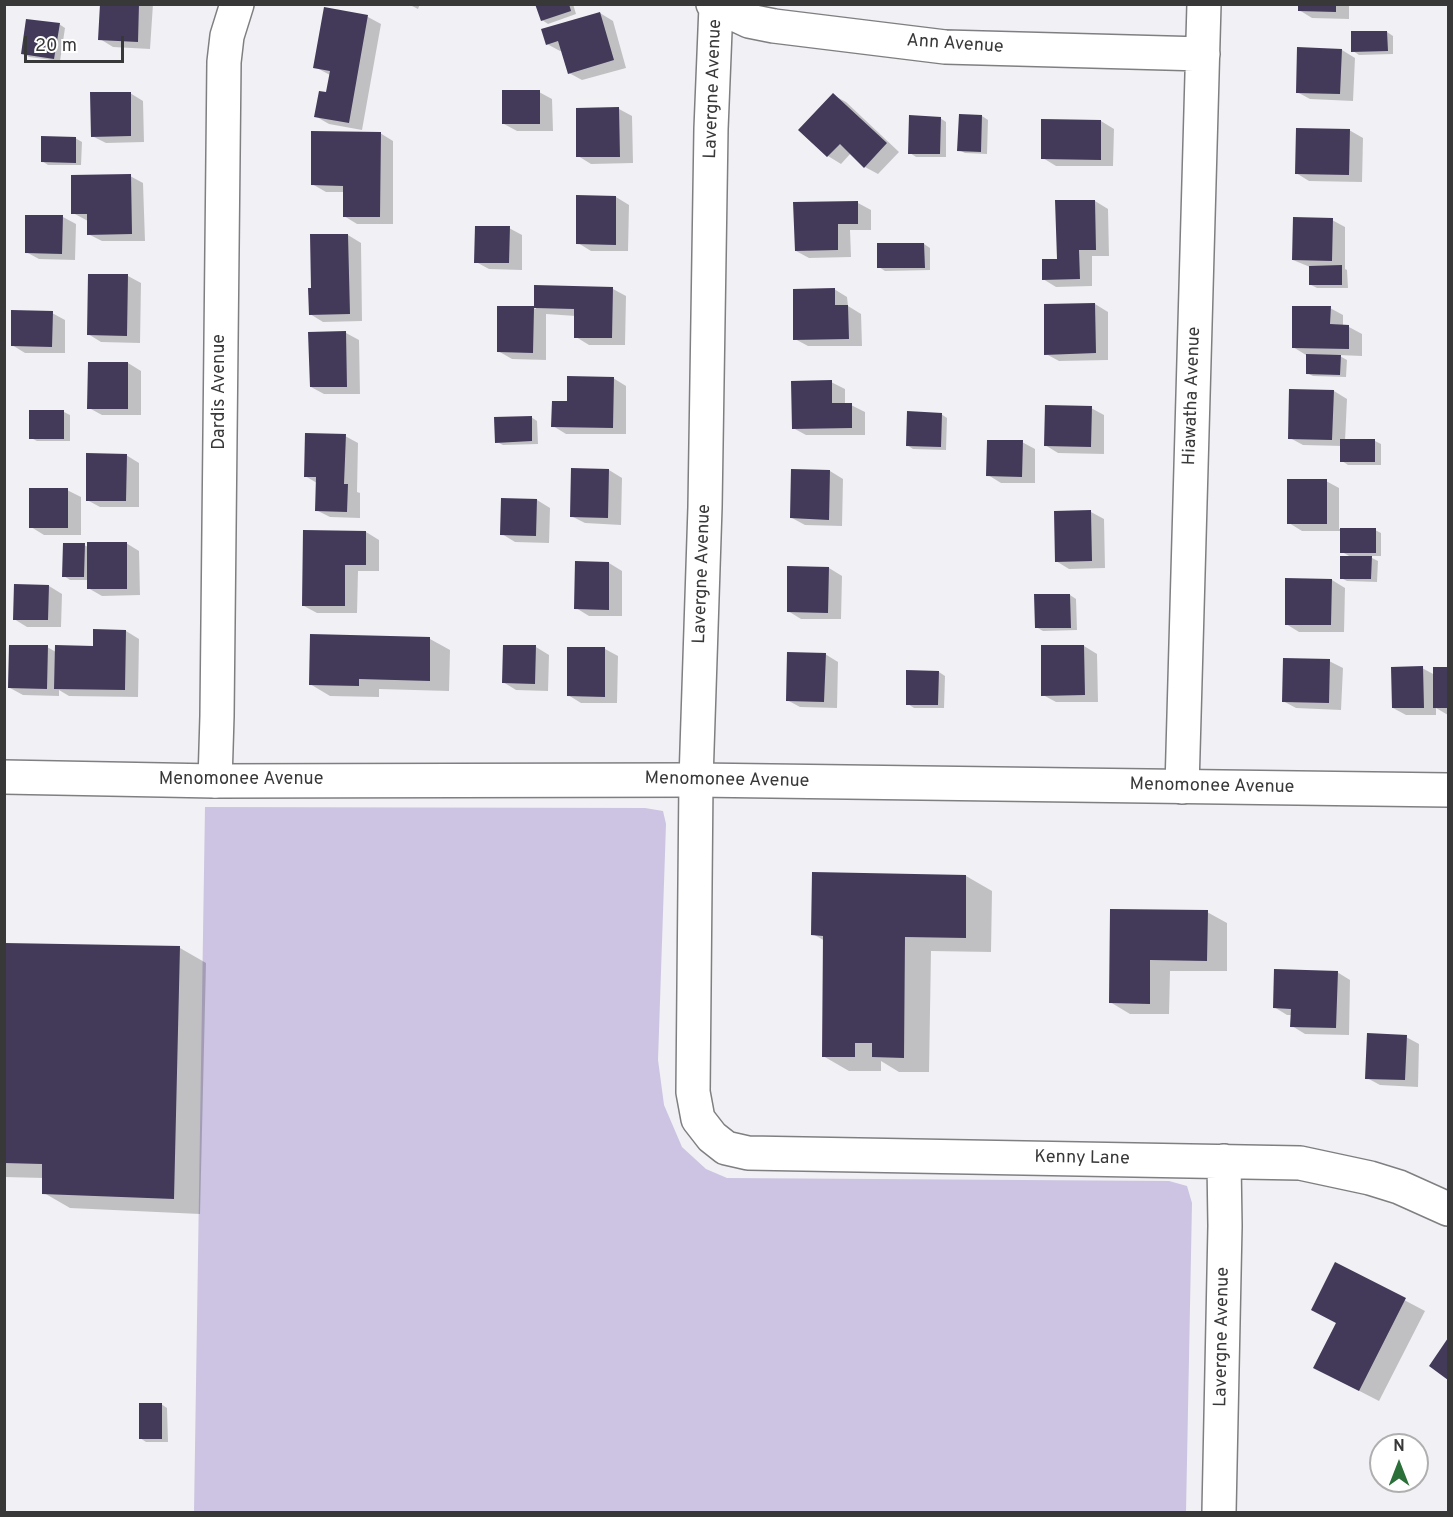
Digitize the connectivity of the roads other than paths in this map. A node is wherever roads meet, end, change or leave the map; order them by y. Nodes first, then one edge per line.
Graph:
1 (237, 4) edge
2 (1204, 4) edge
3 (715, 5) edge
4 (1203, 54) junction
5 (4, 777) edge
6 (696, 780) junction
7 (215, 781) junction
8 (1182, 787) junction
9 (1449, 790) edge
10 (712, 1137) joint
11 (1224, 1161) junction
12 (1449, 1209) edge
13 (1219, 1512) edge

1 - 7 street, Dardis Avenue
2 - 4 street, Hiawatha Avenue
3 - 4 street, Ann Avenue
3 - 6 street, Lavergne Avenue
4 - 8 street, Hiawatha Avenue
5 - 7 street, Menomonee Avenue
6 - 7 street, Menomonee Avenue
6 - 8 street, Menomonee Avenue
6 - 10 street, Lavergne Avenue
8 - 9 street, Menomonee Avenue
10 - 11 street, Kenny Lane
11 - 12 street, Kenny Lane
11 - 13 street, Lavergne Avenue

